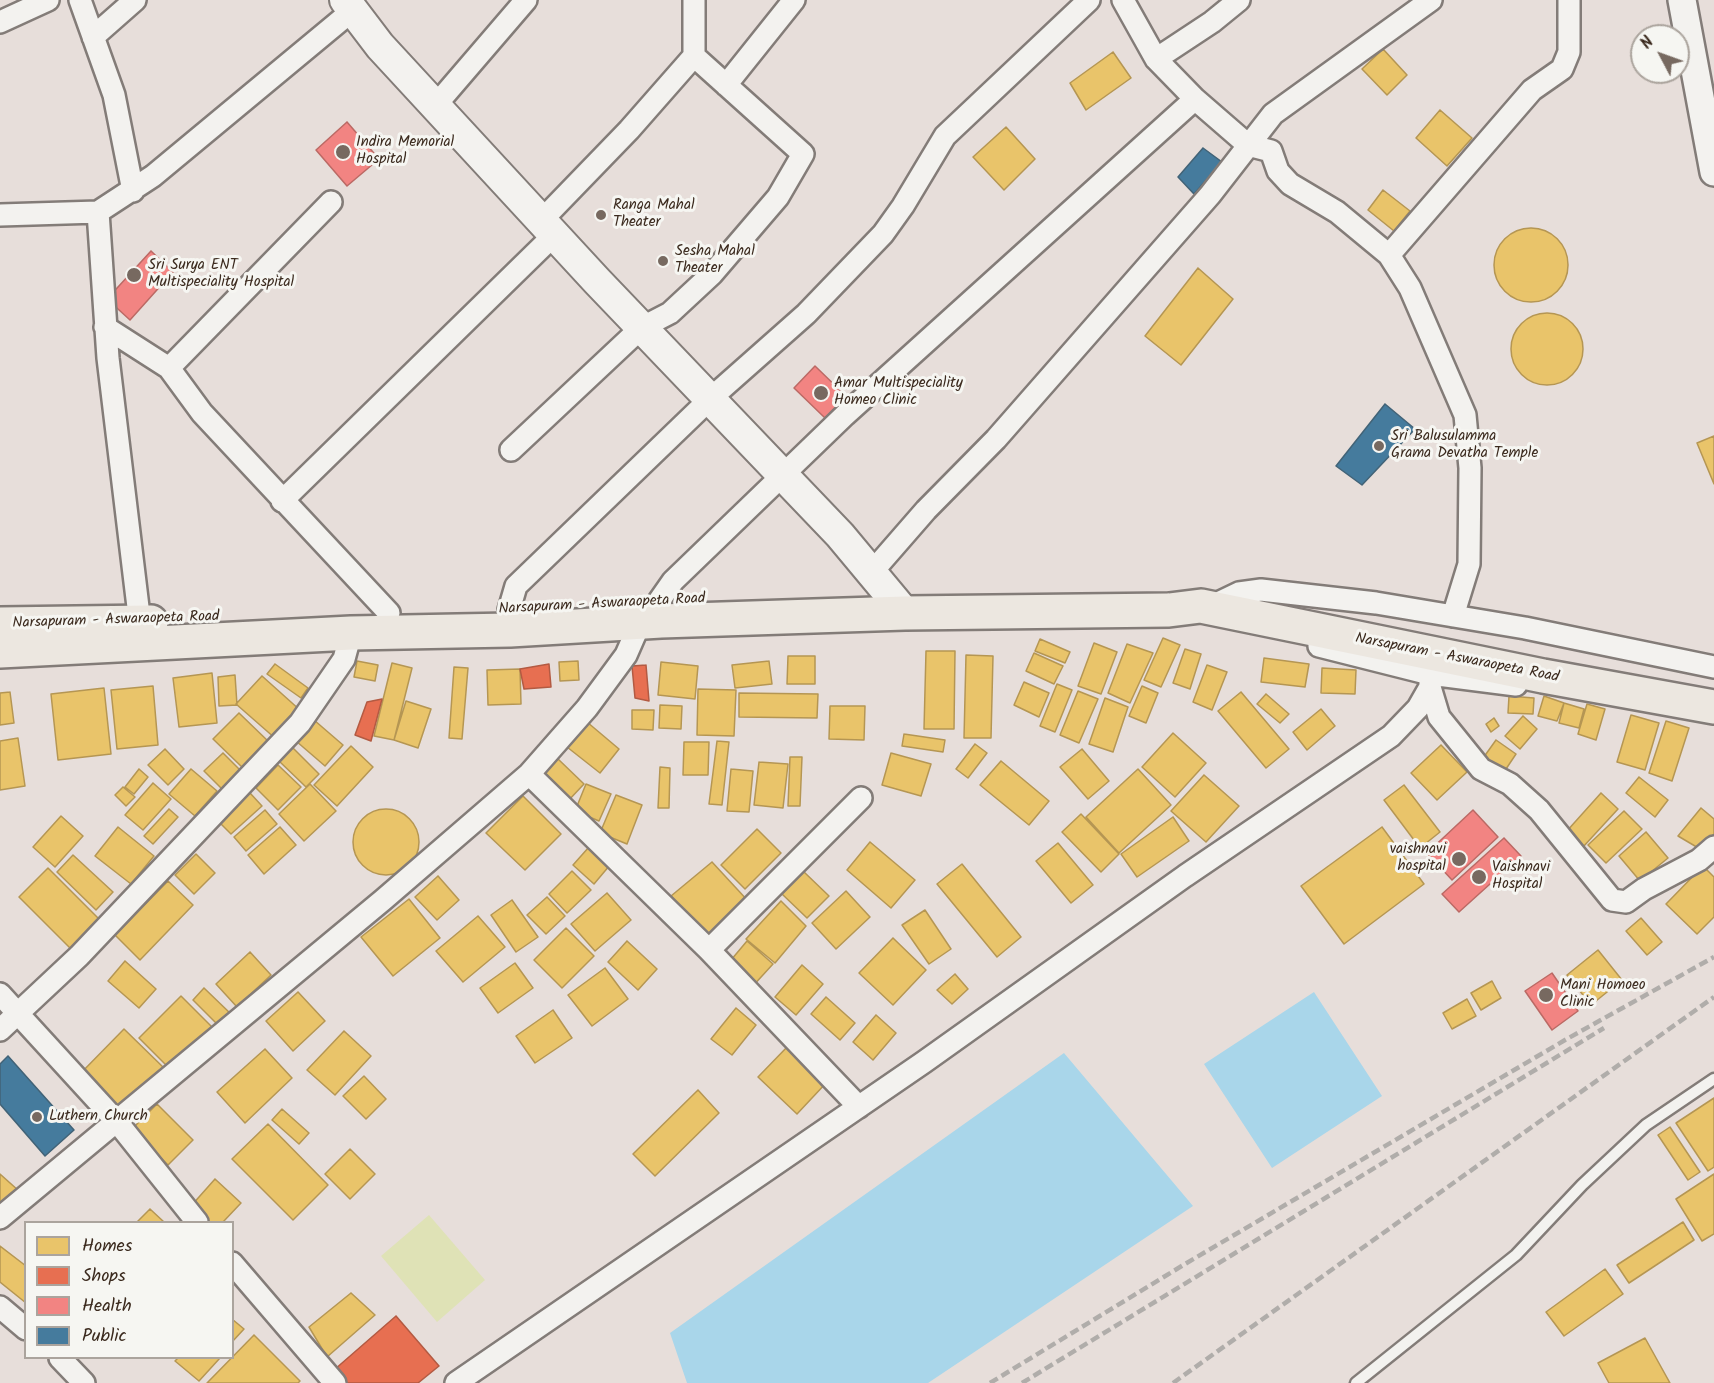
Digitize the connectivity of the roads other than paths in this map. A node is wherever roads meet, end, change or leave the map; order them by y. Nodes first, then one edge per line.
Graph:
1 (48, 0) edge
2 (80, 0) edge
3 (135, 0) edge
4 (526, 0) edge
5 (694, 0) edge
6 (794, 0) edge
7 (1089, 0) edge
8 (1123, 0) edge
9 (1239, 0) edge
10 (1431, 0) edge
11 (1569, 0) edge
12 (1682, 0) edge
13 (349, 5) edge
14 (0, 22) edge
15 (93, 37) junction
16 (694, 56) junction
17 (1156, 58) junction
18 (726, 85) junction
19 (1196, 99) junction
20 (435, 106) junction
21 (1248, 145) junction
22 (1714, 172) edge
23 (133, 191) junction
24 (331, 202) dead end
25 (98, 212) junction
26 (0, 215) edge
27 (548, 228) junction
28 (1389, 255) junction
29 (105, 327) junction
30 (641, 328) junction
31 (169, 368) junction
32 (710, 399) junction
33 (512, 450) dead end
34 (782, 474) junction
35 (282, 501) junction
36 (889, 592) junction
37 (1207, 606) junction
38 (509, 610) junction
39 (650, 612) junction
40 (389, 613) junction
41 (1452, 616) junction
42 (0, 624) edge
43 (141, 633) junction
44 (351, 633) junction
45 (0, 651) edge
46 (1714, 667) edge
47 (1430, 680) junction
48 (1714, 707) edge
49 (1714, 721) edge
50 (529, 774) junction
51 (861, 798) dead end
52 (1714, 847) edge
53 (709, 950) junction
54 (0, 994) edge
55 (18, 1012) junction
56 (0, 1030) edge
57 (1714, 1079) edge
58 (859, 1107) junction
59 (118, 1123) junction
60 (0, 1218) edge
61 (196, 1221) edge
62 (234, 1265) edge
63 (0, 1307) edge
64 (24, 1327) edge
65 (61, 1359) edge
66 (84, 1383) edge
67 (335, 1383) edge
68 (456, 1383) edge
69 (1356, 1383) edge

1 - 14 street
2 - 15 street
3 - 15 street
4 - 20 street
5 - 16 street
6 - 18 street
7 - 32 street
8 - 17 street
9 - 17 street
10 - 21 street
11 - 28 street
12 - 22 street
13 - 20 main road
13 - 23 street
15 - 23 street
16 - 18 street
16 - 27 street
17 - 19 street
18 - 30 street
19 - 21 street
19 - 34 street
20 - 27 main road
21 - 28 street
21 - 36 street
23 - 25 street
24 - 31 street
25 - 26 street
25 - 29 street
27 - 30 main road
27 - 35 street
28 - 41 street
29 - 31 street
29 - 43 street
30 - 32 main road
30 - 33 street
31 - 35 street
32 - 34 main road
32 - 38 street
34 - 36 main road
34 - 39 street
35 - 40 street
36 - 37 main road, Narsapuram - Aswaraopeta Road
36 - 39 main road, Narsapuram - Aswaraopeta Road
37 - 41 street
37 - 47 street
37 - 48 main road, Narsapuram - Aswaraopeta Road
38 - 39 main road, Narsapuram - Aswaraopeta Road
38 - 40 main road, Narsapuram - Aswaraopeta Road
39 - 44 main road, Narsapuram - Aswaraopeta Road
39 - 50 street
40 - 43 main road, Narsapuram - Aswaraopeta Road
41 - 46 street
42 - 43 main road, Narsapuram - Aswaraopeta Road
43 - 44 main road, Narsapuram - Aswaraopeta Road
43 - 45 main road, Narsapuram - Aswaraopeta Road
44 - 55 street
47 - 49 street
47 - 52 street
47 - 58 street
50 - 53 street
50 - 59 street
51 - 53 street
53 - 58 street
54 - 55 street
55 - 56 street
55 - 59 street
57 - 69 lane
58 - 68 street
59 - 60 street
59 - 61 street
62 - 67 street
63 - 64 street
65 - 66 street

